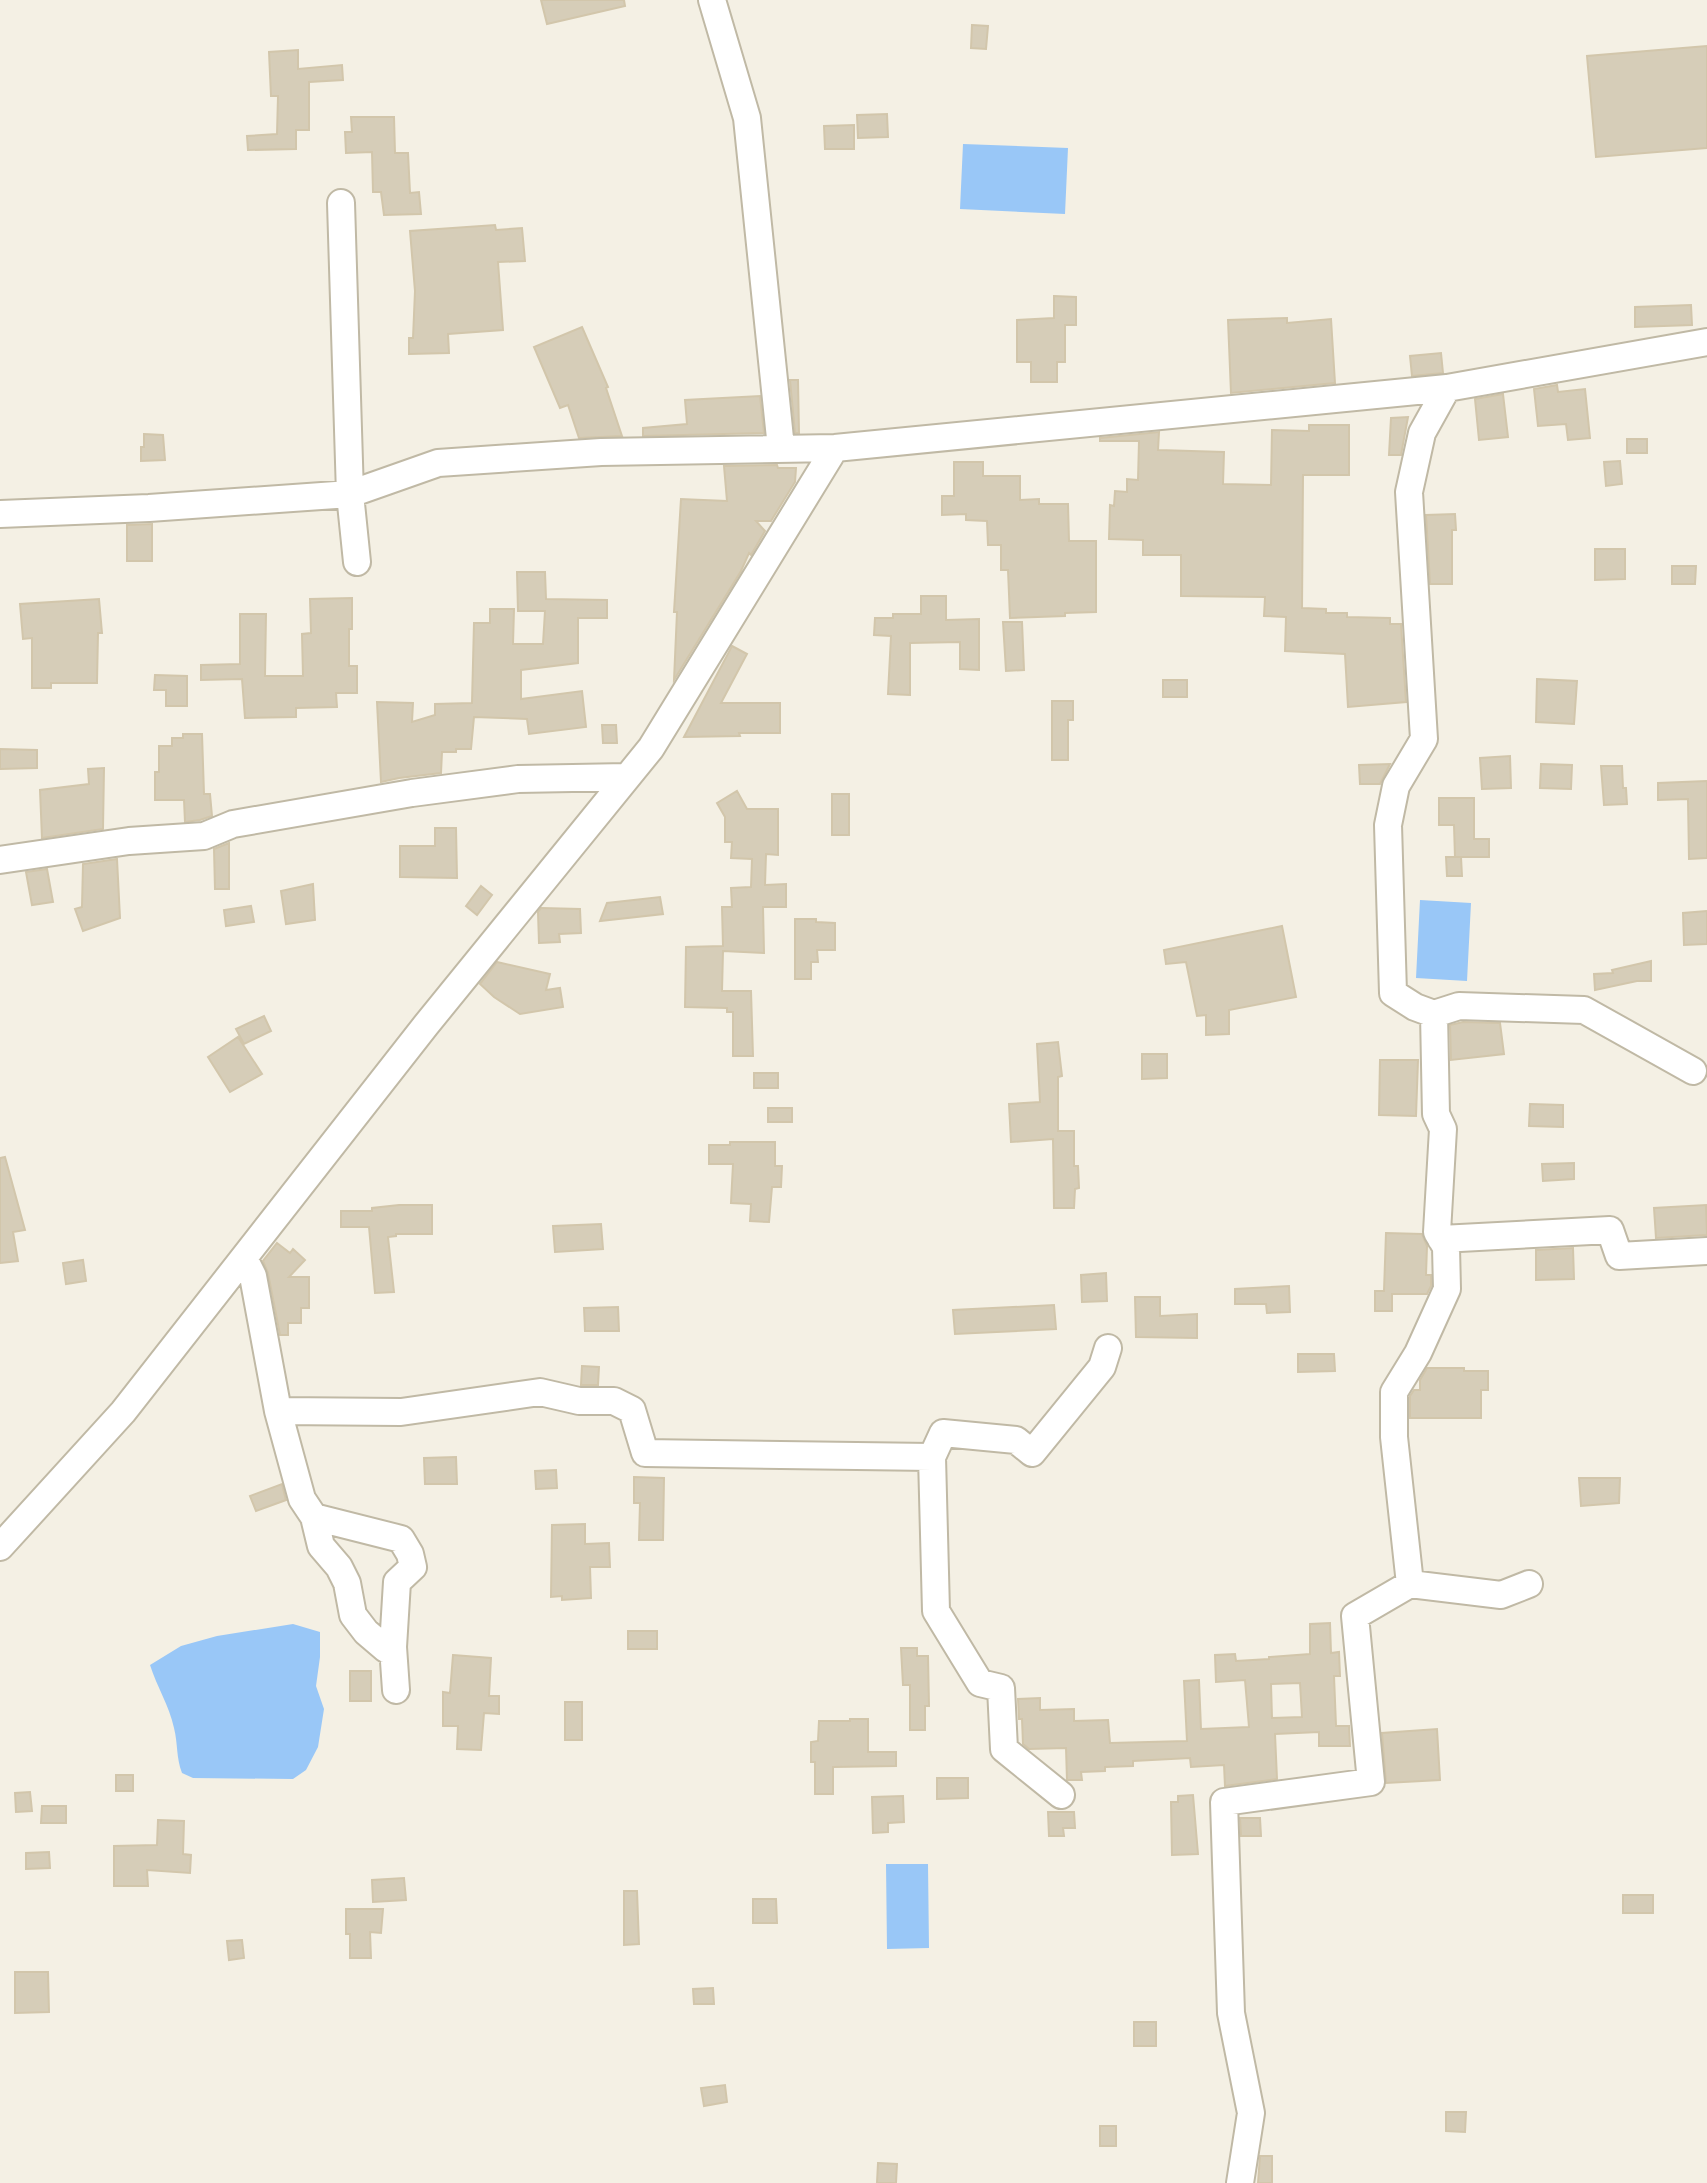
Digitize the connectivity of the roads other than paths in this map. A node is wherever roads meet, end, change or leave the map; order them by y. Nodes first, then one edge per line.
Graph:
1 (712, 0) edge
2 (341, 203) dead end
3 (1707, 342) edge
4 (1447, 388) junction
5 (781, 448) junction
6 (835, 448) junction
7 (350, 495) junction
8 (0, 514) edge
9 (356, 562) dead end
10 (627, 777) junction
11 (0, 860) edge
12 (1434, 1014) junction
13 (1693, 1071) dead end
14 (1441, 1239) junction
15 (1707, 1251) edge
16 (244, 1258) junction
17 (1108, 1348) dead end
18 (278, 1412) junction
19 (932, 1457) junction
20 (314, 1517) junction
21 (0, 1547) edge
22 (1410, 1584) junction
23 (1529, 1584) dead end
24 (393, 1647) junction
25 (396, 1690) dead end
26 (1061, 1796) dead end
27 (1240, 2183) edge

1 - 5 street
2 - 7 street
3 - 4 street
4 - 6 street
4 - 12 street
5 - 6 street
5 - 7 street
6 - 10 street
7 - 8 street
7 - 9 street
10 - 11 street
10 - 16 street
12 - 13 street
12 - 14 street
14 - 15 street
14 - 22 street
16 - 18 street
16 - 21 street
17 - 19 street
18 - 19 street
18 - 20 street
19 - 26 street
20 - 24 street
20 - 24 street
22 - 23 street
22 - 27 street
24 - 25 street

